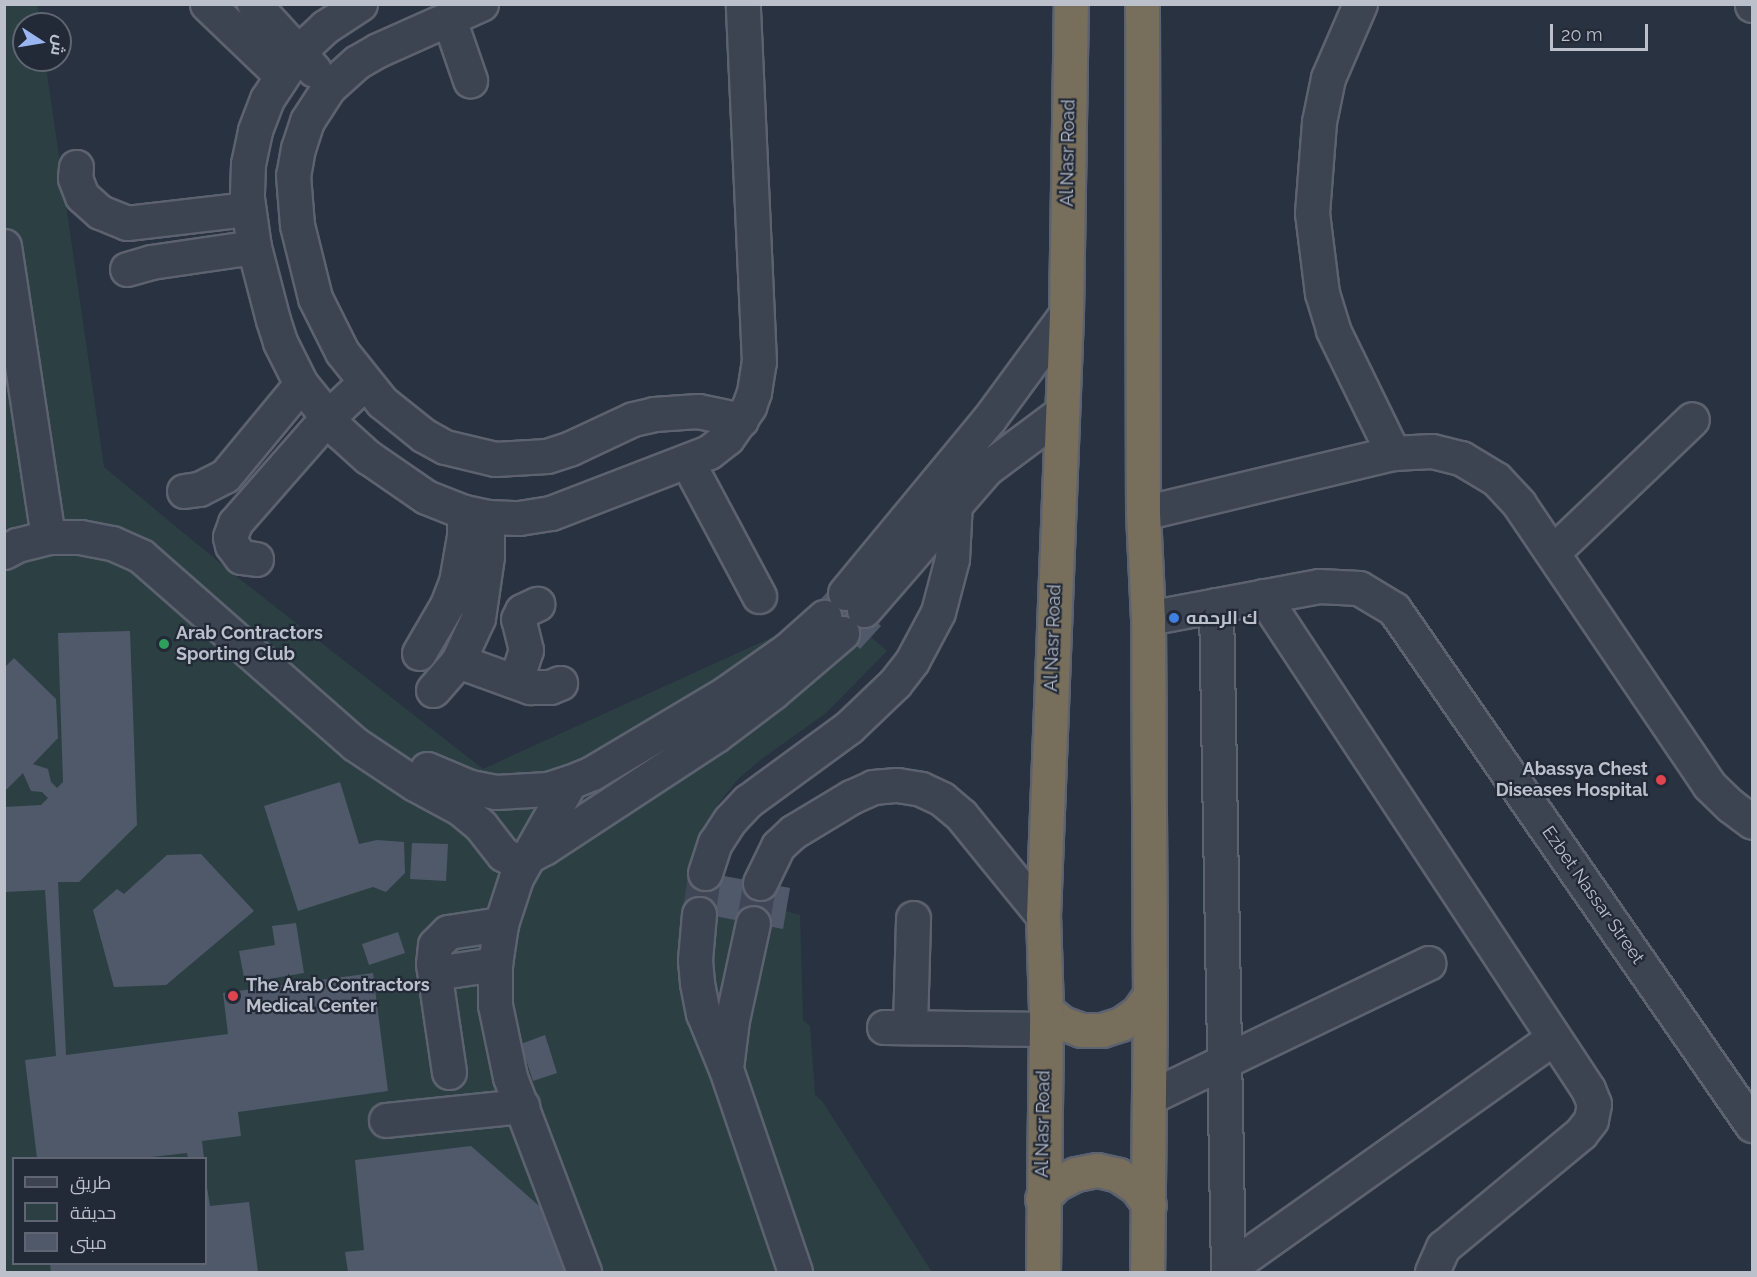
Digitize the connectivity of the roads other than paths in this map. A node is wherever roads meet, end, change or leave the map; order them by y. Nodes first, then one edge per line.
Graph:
1 (207, 4) edge
2 (254, 4) edge
3 (360, 4) edge
4 (481, 4) edge
5 (743, 4) edge
6 (1071, 4) edge
7 (1142, 4) edge
8 (1360, 4) edge
9 (449, 19) junction
10 (290, 64) junction
11 (470, 80) dead end
12 (329, 87) junction
13 (76, 167) dead end
14 (248, 209) junction
15 (4, 246) edge
16 (254, 247) junction
17 (127, 269) dead end
18 (1066, 314) junction
19 (364, 383) junction
20 (301, 384) junction
21 (1061, 413) junction
22 (327, 418) junction
23 (1692, 419) dead end
24 (741, 420) junction
25 (1393, 453) junction
26 (687, 461) junction
27 (950, 466) junction
28 (184, 491) dead end
29 (955, 502) junction
30 (1143, 513) junction
31 (475, 515) junction
32 (48, 537) junction
33 (4, 552) edge
34 (1553, 552) junction
35 (256, 560) dead end
36 (484, 584) junction
37 (759, 596) dead end
38 (1263, 596) junction
39 (1216, 605) junction
40 (844, 613) junction
41 (1148, 618) junction
42 (419, 653) dead end
43 (794, 660) junction
44 (458, 661) junction
45 (511, 680) junction
46 (560, 683) dead end
47 (433, 690) dead end
48 (336, 725) junction
49 (570, 782) junction
50 (1752, 822) edge
51 (527, 858) junction
52 (705, 873) tunnel mouth
53 (760, 883) tunnel mouth
54 (699, 914) tunnel mouth
55 (1043, 916) junction
56 (913, 918) dead end
57 (753, 923) tunnel mouth
58 (501, 924) junction
59 (1428, 963) dead end
60 (495, 964) junction
61 (435, 973) junction
62 (1150, 995) junction
63 (1046, 1020) junction
64 (1553, 1038) junction
65 (1225, 1060) junction
66 (726, 1069) junction
67 (449, 1072) dead end
68 (1150, 1097) junction
69 (522, 1106) junction
70 (386, 1120) dead end
71 (1752, 1125) edge
72 (1042, 1199) junction
73 (1149, 1205) junction
74 (1228, 1271) edge
75 (584, 1272) edge
76 (795, 1272) edge
77 (1043, 1272) edge
78 (1147, 1272) edge
79 (1432, 1272) edge

1 - 10 street
2 - 10 street
3 - 10 street
4 - 9 street
5 - 24 street
6 - 18 highway, Al Nasr Road
7 - 30 highway
8 - 25 street
9 - 11 street
9 - 12 street
10 - 12 street
10 - 14 street
12 - 19 street
13 - 14 street
14 - 16 street
15 - 32 street
16 - 17 street
16 - 20 street
18 - 21 highway, Al Nasr Road
18 - 27 street
19 - 22 street
19 - 24 street
20 - 22 street
20 - 28 street
21 - 29 street
21 - 55 highway, Al Nasr Road
22 - 31 street
22 - 35 street
23 - 34 street
24 - 26 street
25 - 30 street
25 - 34 street
26 - 31 street
26 - 37 street
27 - 29 street
27 - 40 street
29 - 40 street
29 - 52 street
30 - 41 highway
31 - 36 street
31 - 42 street
32 - 33 street
32 - 48 street
34 - 50 street
36 - 44 street
36 - 45 street
38 - 39 street, Ezbet Nassar Street
38 - 64 street
38 - 71 street, Ezbet Nassar Street
39 - 41 street, Ezbet Nassar Street
39 - 65 street
40 - 43 street
41 - 62 highway
43 - 49 street
43 - 51 street
44 - 45 street
44 - 47 street
45 - 46 street
48 - 49 street
48 - 51 street
49 - 51 street
51 - 58 street
53 - 55 street
54 - 66 street
55 - 63 highway, Al Nasr Road
56 - 63 street
57 - 66 street
58 - 60 street
58 - 61 street
59 - 65 street
60 - 61 street
60 - 69 street
61 - 67 street
62 - 63 highway
62 - 68 highway
63 - 72 highway, Al Nasr Road
64 - 74 street
64 - 79 street
65 - 68 street
65 - 74 street
66 - 76 street
68 - 73 highway
69 - 70 street
69 - 75 street
72 - 73 highway
72 - 77 highway, Al Nasr Road
73 - 78 highway

